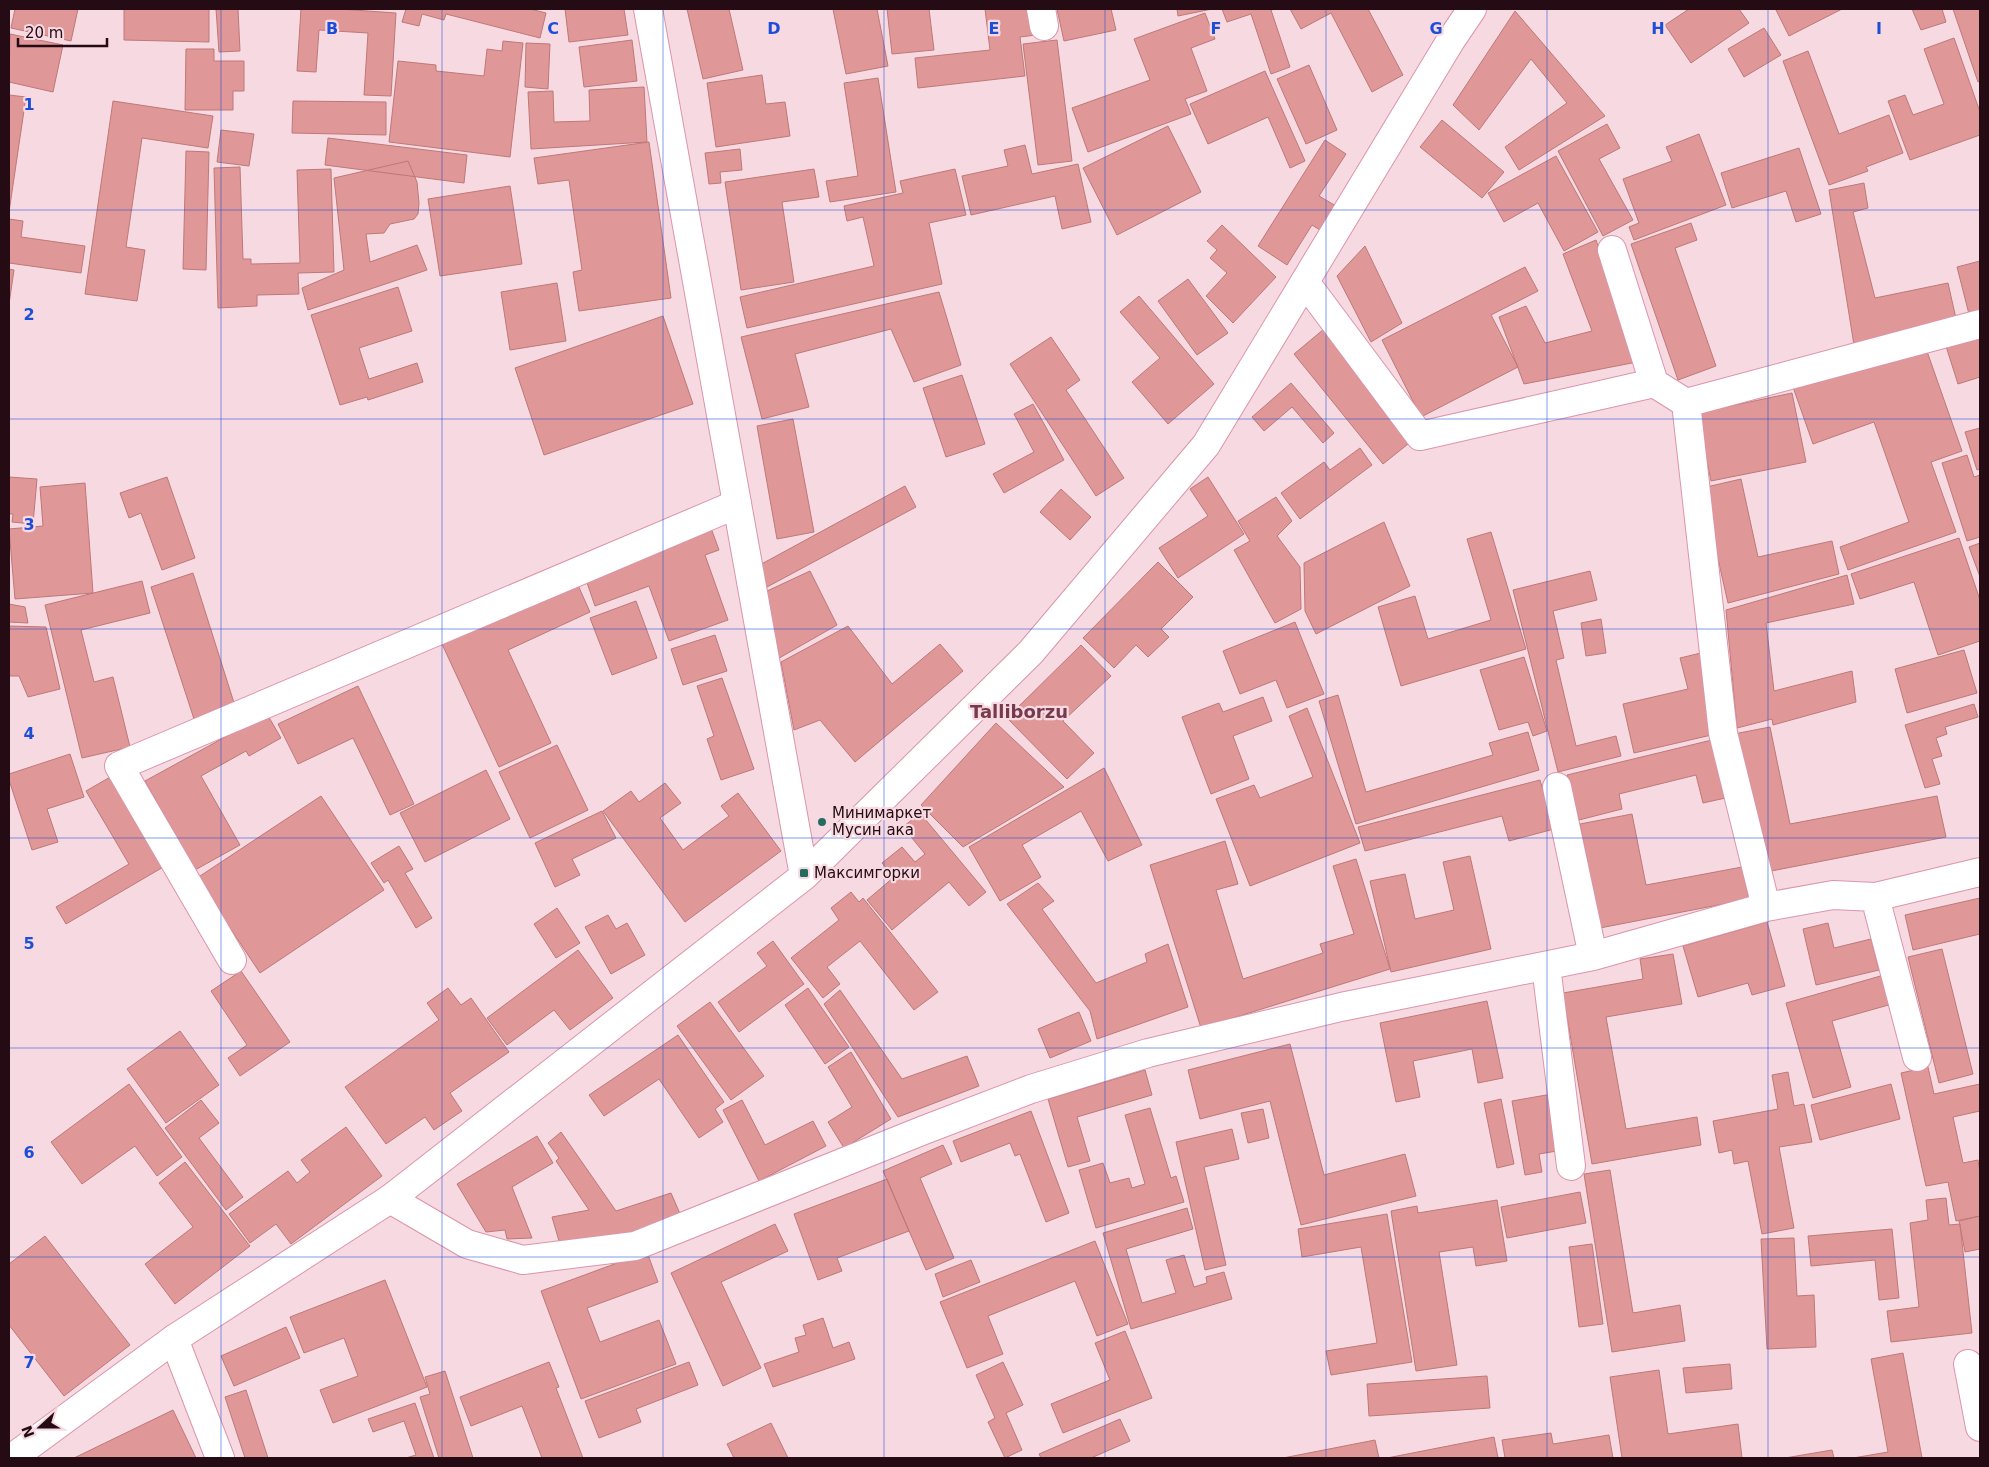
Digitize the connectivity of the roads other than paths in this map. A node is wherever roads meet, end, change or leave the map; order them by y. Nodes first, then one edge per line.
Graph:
1 (648, 9) edge
2 (1472, 9) edge
3 (1612, 250) dead end
4 (1305, 282) junction
5 (1980, 324) edge
6 (1654, 384) junction
7 (1686, 403) junction
8 (737, 504) junction
9 (1557, 787) dead end
10 (1980, 872) edge
11 (804, 876) junction
12 (1875, 897) junction
13 (1766, 907) junction
14 (1593, 956) junction
15 (232, 960) dead end
16 (1546, 966) junction
17 (1917, 1057) dead end
18 (1571, 1166) dead end
19 (390, 1199) junction
20 (174, 1339) junction
21 (1968, 1364) dead end
22 (1980, 1427) edge
23 (12, 1458) edge
24 (220, 1458) edge

1 - 8 street
2 - 4 street
3 - 6 street
4 - 6 street
4 - 11 street
5 - 7 street
6 - 7 street
7 - 13 street
8 - 11 street
8 - 15 street
9 - 14 street
10 - 12 street
11 - 19 street
12 - 13 street
12 - 17 street
13 - 14 street
14 - 16 street
16 - 18 street
16 - 19 street
19 - 20 street
20 - 23 street
20 - 24 street
21 - 22 street

